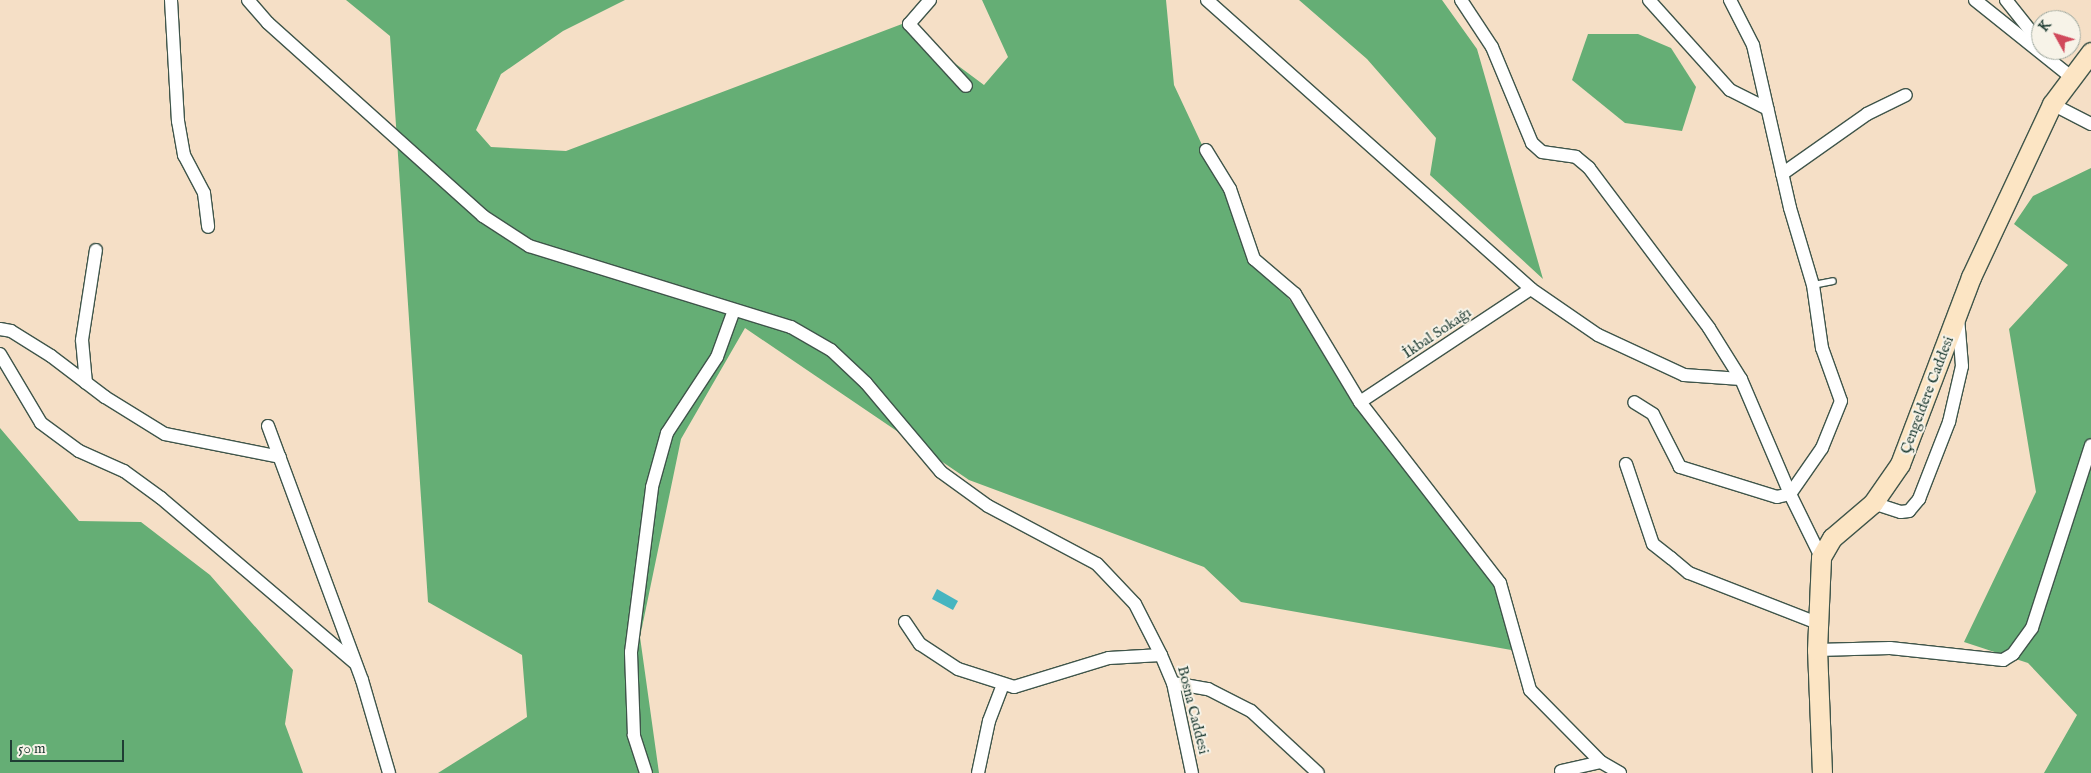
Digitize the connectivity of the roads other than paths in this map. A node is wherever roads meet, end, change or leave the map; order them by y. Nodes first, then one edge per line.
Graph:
1 (171, 0) edge
2 (248, 0) edge
3 (930, 0) edge
4 (1207, 0) edge
5 (1461, 0) edge
6 (1648, 0) edge
7 (1730, 0) edge
8 (1975, 0) edge
9 (2006, 0) edge
10 (2031, 31) edge
11 (2091, 52) edge
12 (2055, 60) edge
13 (2070, 76) junction
14 (966, 86) dead end
15 (1906, 95) dead end
16 (2052, 104) junction
17 (1768, 109) junction
18 (2091, 124) edge
19 (1206, 150) dead end
20 (1782, 174) junction
21 (208, 227) dead end
22 (96, 250) dead end
23 (1833, 281) dead end
24 (1813, 284) junction
25 (1531, 289) junction
26 (734, 310) junction
27 (1958, 312) junction
28 (0, 329) edge
29 (0, 354) edge
30 (1741, 379) junction
31 (86, 383) junction
32 (1360, 402) junction
33 (1634, 402) dead end
34 (268, 426) dead end
35 (2091, 445) edge
36 (280, 457) junction
37 (1626, 464) dead end
38 (1790, 494) junction
39 (1873, 503) junction
40 (1821, 558) junction
41 (906, 622) dead end
42 (1817, 623) junction
43 (1817, 650) junction
44 (1162, 656) junction
45 (356, 662) junction
46 (1173, 683) junction
47 (1003, 686) junction
48 (1601, 762) junction
49 (1561, 771) dead end
50 (389, 773) edge
51 (646, 773) edge
52 (978, 773) edge
53 (1192, 773) edge
54 (1318, 773) edge
55 (1620, 773) edge
56 (1822, 773) edge

1 - 21 street
2 - 26 street, Bosna Caddesi
3 - 14 street
4 - 25 street
5 - 30 street
6 - 17 street
7 - 17 street
8 - 13 street
9 - 10 street
11 - 13 main road, Çengeldere Caddesi
12 - 13 street
13 - 16 main road, Çengeldere Caddesi
15 - 20 street
16 - 18 street
16 - 27 main road, Çengeldere Caddesi
17 - 20 street
19 - 32 street
20 - 24 street
22 - 31 street
23 - 24 lane
24 - 38 street
25 - 30 street
25 - 32 street, İkbal Sokağı
26 - 44 street, Bosna Caddesi
26 - 51 street
27 - 39 main road, Çengeldere Caddesi
27 - 39 street
28 - 31 street
29 - 45 street
30 - 38 street
31 - 36 street
32 - 48 street
33 - 38 street
34 - 36 street
35 - 43 street
36 - 45 street
37 - 42 street
38 - 40 street
39 - 40 main road, Çengeldere Caddesi
40 - 42 main road, Çengeldere Caddesi
41 - 47 street
42 - 43 main road, Çengeldere Caddesi
43 - 56 main road, Çengeldere Caddesi
44 - 46 street, Bosna Caddesi
44 - 47 street
45 - 50 street
46 - 53 street, Bosna Caddesi
46 - 54 street
47 - 52 street
48 - 49 street
48 - 55 street

